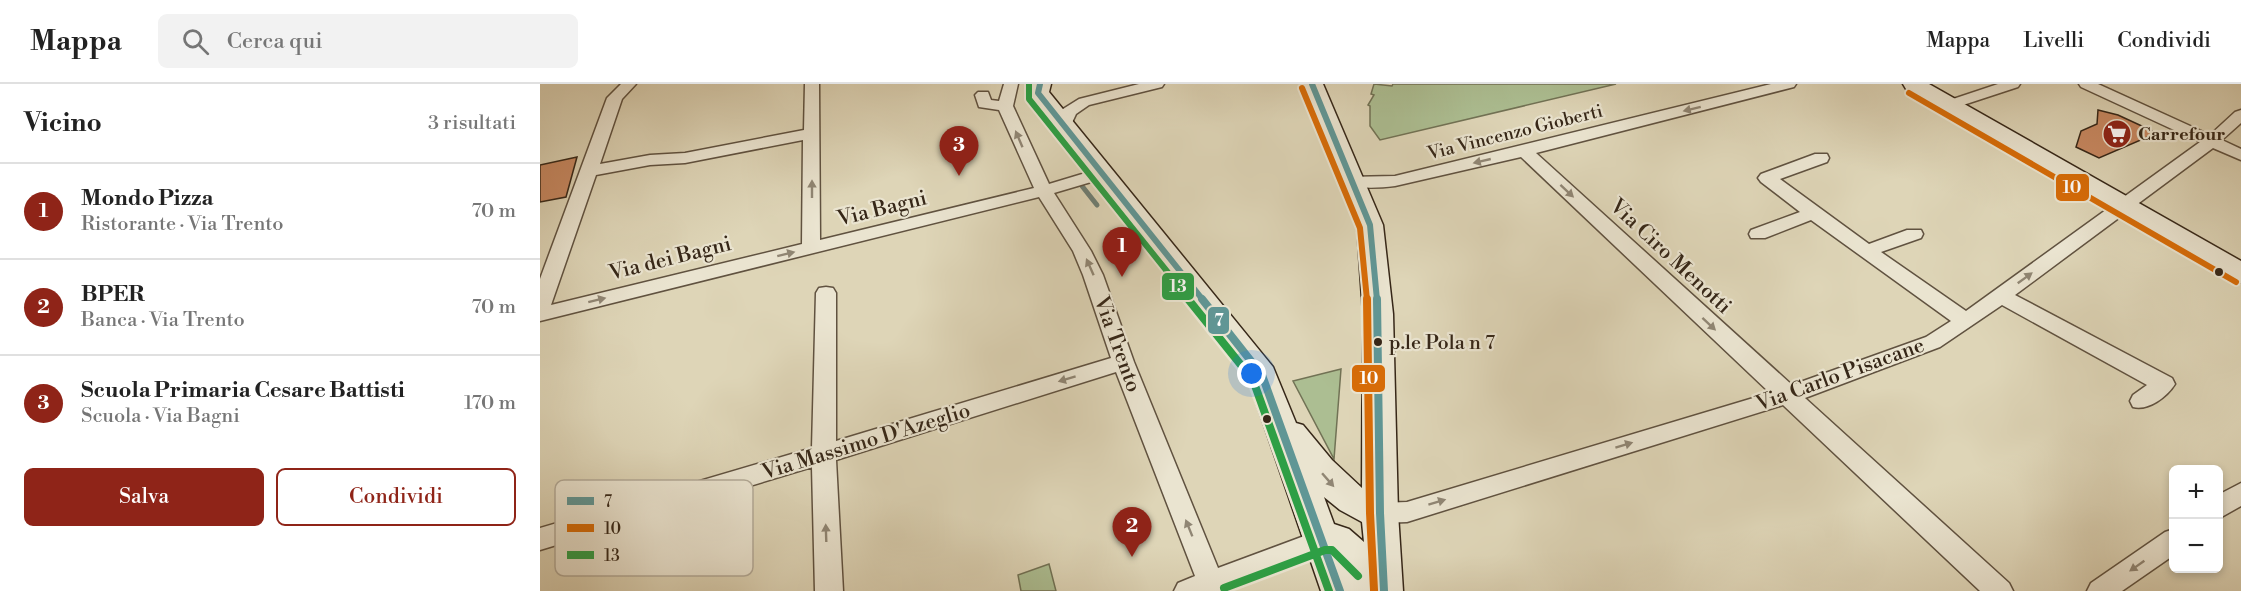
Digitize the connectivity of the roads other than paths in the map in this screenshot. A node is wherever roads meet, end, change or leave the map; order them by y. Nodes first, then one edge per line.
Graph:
1 (629, 84) edge
2 (812, 84) edge
3 (1011, 84) edge
4 (1040, 84) edge
5 (1157, 84) edge
6 (1312, 84) edge
7 (1789, 84) edge
8 (1914, 84) edge
9 (2013, 84) edge
10 (2086, 84) edge
11 (983, 95) dead end
12 (1949, 105) junction
13 (1005, 106) junction
14 (2241, 116) edge
15 (1064, 124) junction
16 (803, 135) dead end
17 (2211, 142) junction
18 (1524, 151) junction
19 (2241, 155) edge
20 (1821, 158) dead end
21 (588, 171) junction
22 (1102, 173) junction
23 (1353, 181) junction
24 (1044, 191) junction
25 (2124, 206) junction
26 (1813, 213) junction
27 (1758, 234) dead end
28 (1914, 234) dead end
29 (811, 248) junction
30 (1867, 251) junction
31 (2241, 273) edge
32 (826, 293) dead end
33 (2002, 296) junction
34 (540, 306) edge
35 (540, 314) edge
36 (1966, 321) junction
37 (1123, 362) junction
38 (1786, 396) junction
39 (2140, 401) dead end
40 (1278, 418) junction
41 (824, 454) junction
42 (737, 480) edge
43 (2241, 494) edge
44 (2223, 506) edge
45 (1380, 513) junction
46 (555, 535) edge
47 (540, 539) edge
48 (1323, 540) junction
49 (2169, 543) edge
50 (1337, 583) edge
51 (1204, 588) edge
52 (829, 591) edge
53 (1383, 591) edge
54 (1999, 591) edge
55 (2101, 591) edge

1 - 21 street
29 -> 2 street
3 - 13 street
4 - 15 main road
5 - 15 street
6 - 23 main road
7 -> 18 street, Via Vincenzo Gioberti
8 - 12 main road
9 - 12 street
10 - 17 street
11 - 13 street
12 - 25 main road
24 -> 13 street, Via Trento
14 - 17 street, Via Carlo Pisacane
15 - 22 main road
16 - 21 street
17 - 19 street
17 - 25 street, Via Carlo Pisacane
18 -> 23 street, Via Vincenzo Gioberti
18 -> 38 street, Via Ciro Menotti
20 - 26 street
21 - 34 street
22 - 24 street, Via Bagni
22 - 40 main road
23 - 45 main road
24 - 29 street, Via Bagni
37 -> 24 street, Via Trento
25 - 31 main road
33 -> 25 street, Via Carlo Pisacane
26 - 27 street
26 - 30 street
28 - 30 street
35 -> 29 street, Via dei Bagni
30 - 36 street
32 - 41 street
33 - 36 street, Via Carlo Pisacane
33 - 39 street
36 - 38 street, Via Carlo Pisacane
37 -> 41 street, Via Massimo D'Azeglio
51 -> 37 street, Via Trento
45 -> 38 street, Via Carlo Pisacane
38 - 54 street, Via Ciro Menotti
40 -> 45 main road
40 - 48 main road
41 - 42 street, Via Massimo D'Azeglio
52 -> 41 street
43 - 44 street
45 - 53 main road
46 - 47 street, Via Massimo D'Azeglio
48 - 50 main road
48 - 51 street
48 - 53 main road
49 -> 55 street

